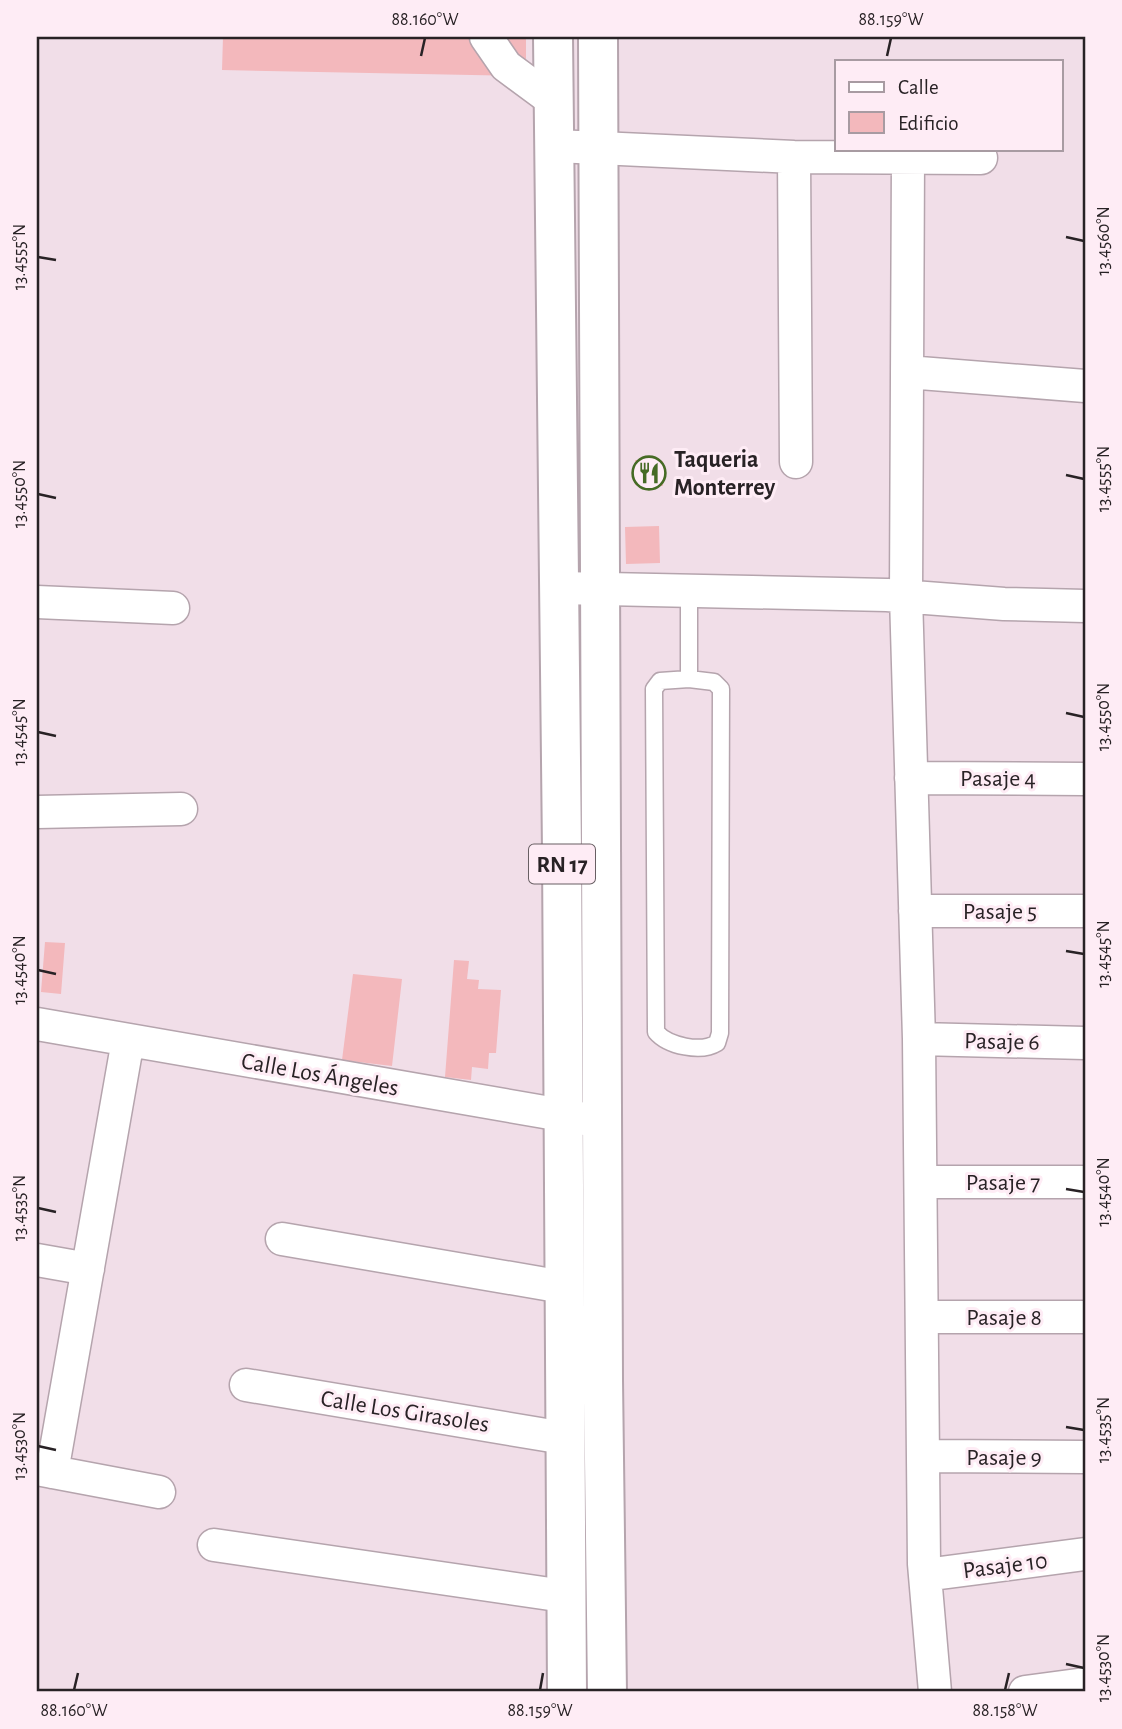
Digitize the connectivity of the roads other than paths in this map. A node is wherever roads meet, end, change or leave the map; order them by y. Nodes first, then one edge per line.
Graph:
1 (486, 37) edge
2 (553, 37) edge
3 (598, 37) edge
4 (552, 100) junction
5 (556, 146) junction
6 (600, 147) junction
7 (908, 157) junction
8 (794, 158) junction
9 (981, 158) dead end
10 (907, 372) junction
11 (1085, 386) edge
12 (796, 462) dead end
13 (559, 588) junction
14 (602, 589) junction
15 (689, 591) junction
16 (906, 596) junction
17 (37, 602) edge
18 (1085, 606) edge
19 (173, 608) dead end
20 (690, 679) junction
21 (912, 778) junction
22 (1085, 779) edge
23 (181, 809) dead end
24 (37, 812) edge
25 (915, 911) junction
26 (1085, 911) edge
27 (37, 1024) edge
28 (128, 1040) junction
29 (919, 1040) junction
30 (1085, 1043) edge
31 (563, 1116) junction
32 (604, 1122) junction
33 (920, 1182) junction
34 (1085, 1182) edge
35 (282, 1239) dead end
36 (37, 1260) edge
37 (88, 1269) junction
38 (564, 1287) junction
39 (922, 1317) junction
40 (1085, 1317) edge
41 (246, 1385) dead end
42 (565, 1438) junction
43 (923, 1456) junction
44 (1085, 1457) edge
45 (44, 1471) edge
46 (159, 1492) dead end
47 (214, 1545) dead end
48 (1085, 1555) edge
49 (925, 1575) junction
50 (564, 1596) junction
51 (1085, 1684) edge
52 (566, 1692) edge
53 (607, 1692) edge
54 (935, 1692) edge
55 (1025, 1692) edge

1 - 4 street
2 - 4 main road, RN 17
3 - 6 main road, RN 17
4 - 5 main road, RN 17
5 - 6 street
5 - 13 main road, RN 17
6 - 8 street
6 - 14 main road, RN 17
7 - 8 street
7 - 9 street
7 - 10 street
8 - 12 street
10 - 11 street
10 - 16 street
13 - 14 street
13 - 31 main road, RN 17
14 - 15 street
14 - 32 main road, RN 17
15 - 16 street
15 - 20 lane
16 - 18 street
16 - 21 street
17 - 19 street
20 - 20 lane
21 - 22 street, Pasaje 4
21 - 25 street
23 - 24 street
25 - 26 street, Pasaje 5
25 - 29 street
27 - 28 street, Calle Los Ángeles
28 - 31 street, Calle Los Ángeles
28 - 37 street
29 - 30 street, Pasaje 6
29 - 33 street
31 - 32 street, Calle Los Ángeles
31 - 38 main road, RN 17
32 - 53 main road, RN 17
33 - 34 street, Pasaje 7
33 - 39 street
35 - 38 street
36 - 37 street
37 - 45 street
38 - 42 main road, RN 17
39 - 40 street, Pasaje 8
39 - 43 street
41 - 42 street, Calle Los Girasoles
42 - 50 main road, RN 17
43 - 44 street, Pasaje 9
43 - 49 street
45 - 46 street
47 - 50 street
48 - 49 street, Pasaje 10
49 - 54 street
50 - 52 main road, RN 17
51 - 55 street

